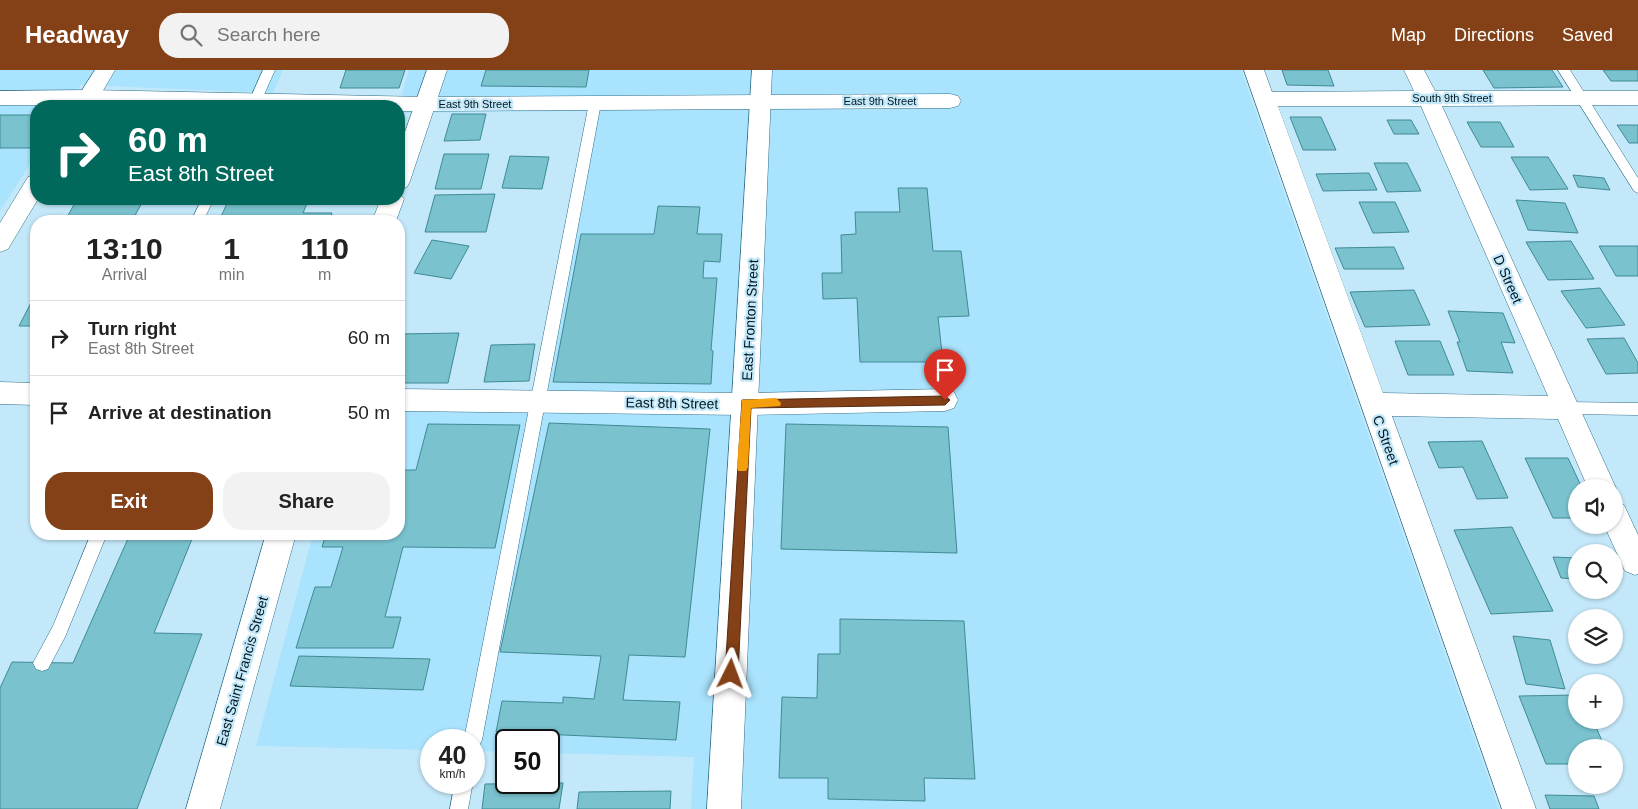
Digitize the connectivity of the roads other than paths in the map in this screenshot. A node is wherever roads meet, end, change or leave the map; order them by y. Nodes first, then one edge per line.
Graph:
1 (105, 70) edge
2 (269, 70) edge
3 (437, 70) edge
4 (762, 70) edge
5 (1254, 70) edge
6 (1414, 70) edge
7 (1564, 70) edge
8 (1580, 97) junction
9 (0, 98) edge
10 (1428, 98) junction
11 (1638, 98) edge
12 (1266, 99) junction
13 (43, 100) edge
14 (87, 100) edge
15 (255, 100) edge
16 (950, 101) dead end
17 (760, 102) junction
18 (595, 103) junction
19 (405, 104) edge
20 (426, 104) junction
21 (405, 163) edge
22 (1638, 188) edge
23 (30, 194) edge
24 (0, 243) edge
25 (0, 394) edge
26 (30, 394) edge
27 (405, 400) edge
28 (945, 400) dead end
29 (538, 402) junction
30 (746, 404) junction
31 (1373, 404) junction
32 (1566, 408) junction
33 (1638, 409) edge
34 (1598, 479) edge
35 (1623, 534) edge
36 (97, 540) edge
37 (279, 540) edge
38 (1635, 561) dead end
39 (42, 663) dead end
40 (475, 729) edge
41 (462, 794) edge
42 (202, 809) edge
43 (459, 809) edge
44 (724, 809) edge
45 (1519, 809) edge

1 - 14 street
2 - 15 lane
3 - 20 street
4 - 17 street, East Fronton Street
5 - 12 street, C Street
6 - 10 street, D Street
7 - 8 lane
8 - 10 street, South 9th Street
8 - 11 street, South 9th Street
8 - 22 lane
9 - 13 street, East 9th Street
10 - 12 street, South 9th Street
10 - 32 street, D Street
12 - 31 street, C Street
16 - 17 street, East 9th Street
17 - 18 street, East 9th Street
17 - 30 street, East Fronton Street
18 - 20 street, East 9th Street
18 - 29 lane
19 - 20 street, East 9th Street
20 - 21 street
23 - 24 street
25 - 26 street
27 - 29 street, East 8th Street
28 - 30 street, East 8th Street
29 - 30 street, East 8th Street
29 - 40 lane
30 - 44 street, East Fronton Street
31 - 32 street
31 - 45 street, C Street
32 - 33 lane
32 - 34 street, D Street
35 - 38 street
36 - 39 lane
37 - 42 street, East Saint Francis Street
41 - 43 lane

